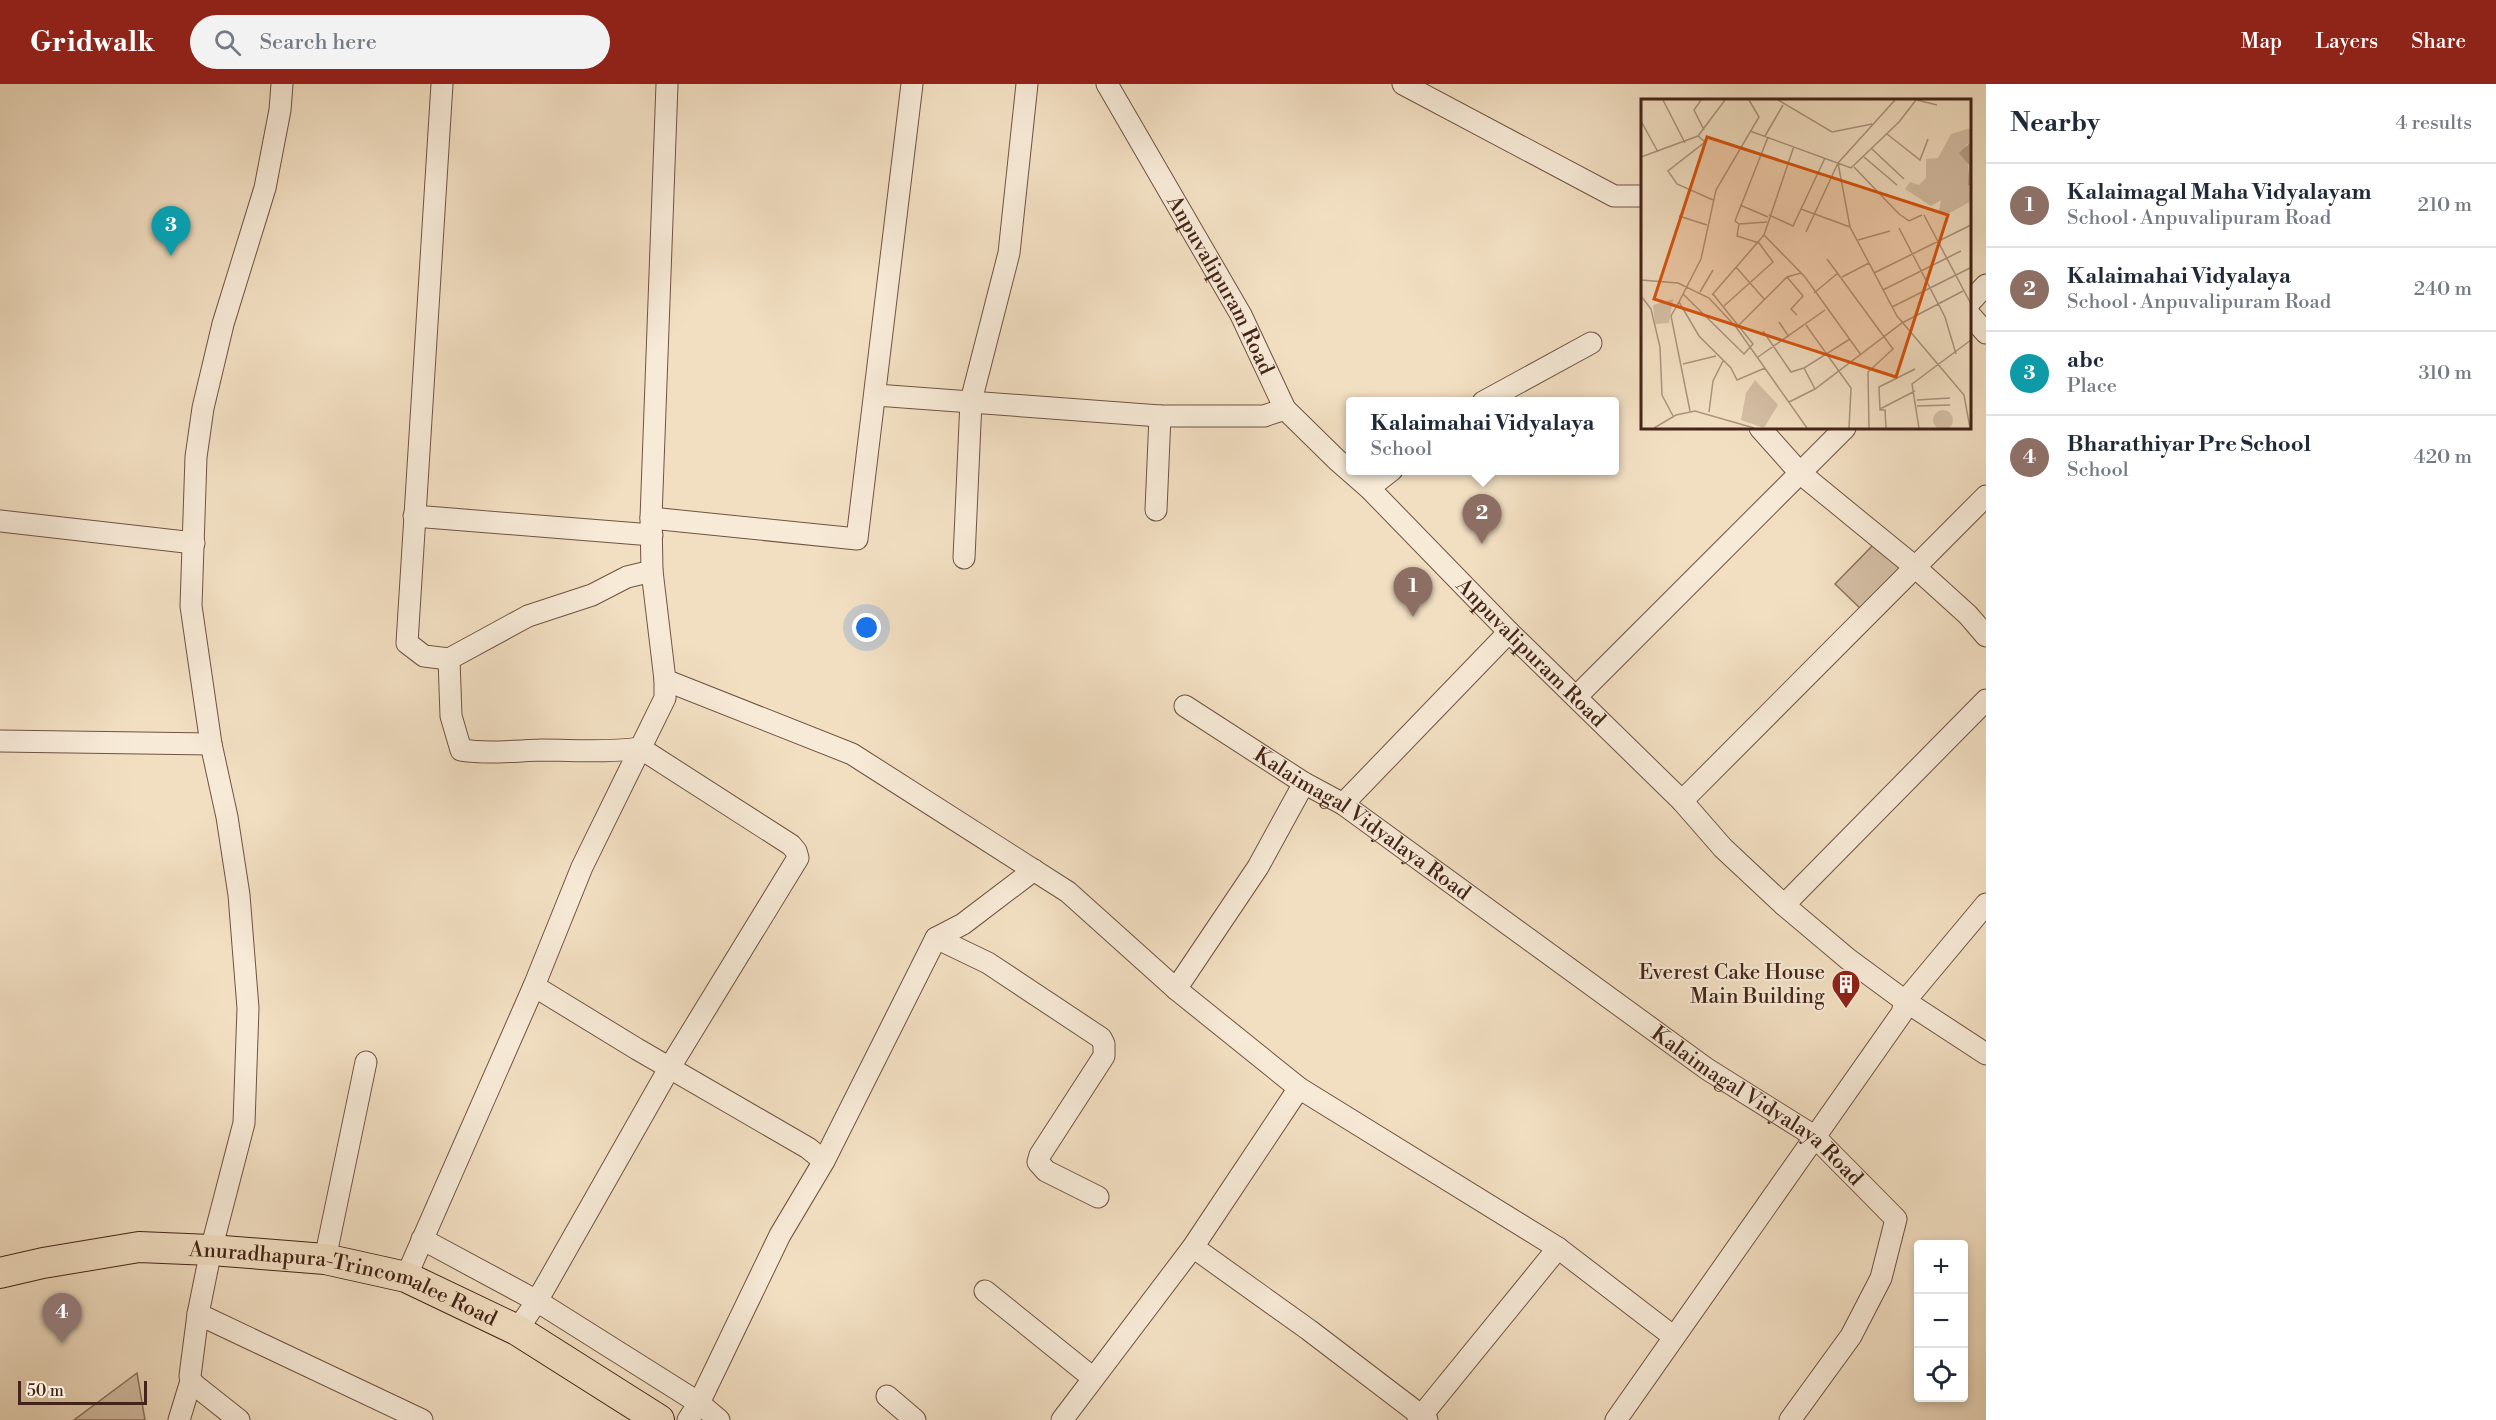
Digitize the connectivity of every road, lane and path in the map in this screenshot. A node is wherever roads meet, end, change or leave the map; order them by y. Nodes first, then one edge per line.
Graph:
1 (282, 84) edge
2 (442, 84) edge
3 (667, 84) edge
4 (912, 84) edge
5 (1027, 84) edge
6 (1107, 84) edge
7 (1402, 84) edge
8 (1641, 196) edge
9 (1986, 285) edge
10 (1971, 301) edge
11 (1971, 316) edge
12 (1986, 333) edge
13 (1591, 343) dead end
14 (876, 395) junction
15 (1492, 397) edge
16 (971, 401) junction
17 (1285, 409) junction
18 (1160, 416) junction
19 (1761, 429) edge
20 (1844, 429) edge
21 (1346, 468) edge
22 (1800, 473) junction
23 (1354, 475) edge
24 (1387, 475) edge
25 (1369, 488) junction
26 (1986, 496) edge
27 (1156, 510) dead end
28 (414, 516) junction
29 (0, 521) edge
30 (652, 527) junction
31 (194, 543) junction
32 (964, 558) dead end
33 (1915, 567) junction
34 (652, 571) junction
35 (1509, 632) junction
36 (1986, 636) edge
37 (449, 659) junction
38 (665, 680) junction
39 (1576, 697) junction
40 (1986, 700) edge
41 (1185, 706) dead end
42 (0, 741) edge
43 (211, 744) junction
44 (640, 748) junction
45 (1304, 783) junction
46 (1682, 801) junction
47 (1343, 804) junction
48 (1034, 870) junction
49 (1986, 904) edge
50 (1784, 905) junction
51 (936, 938) junction
52 (534, 986) junction
53 (1176, 989) junction
54 (1905, 1001) junction
55 (1986, 1054) edge
56 (366, 1062) dead end
57 (670, 1067) junction
58 (1299, 1088) junction
59 (1814, 1136) junction
60 (824, 1161) junction
61 (1098, 1197) dead end
62 (422, 1239) junction
63 (1193, 1247) junction
64 (1558, 1248) junction
65 (211, 1250) junction
66 (325, 1259) junction
67 (0, 1274) edge
68 (406, 1277) junction
69 (985, 1291) dead end
70 (537, 1301) junction
71 (198, 1314) junction
72 (517, 1330) junction
73 (1674, 1336) junction
74 (1093, 1378) junction
75 (191, 1381) junction
76 (887, 1396) dead end
77 (694, 1412) edge
78 (1422, 1419) edge
79 (179, 1420) edge
80 (239, 1420) edge
81 (422, 1420) edge
82 (659, 1420) edge
83 (719, 1420) edge
84 (915, 1420) edge
85 (1062, 1420) edge
86 (1616, 1420) edge
87 (1790, 1420) edge

1 - 31 street
2 - 28 street
3 - 30 street
4 - 14 street
5 - 16 street
6 - 17 street, Anpuvalipuram Road
7 - 8 street
9 - 10 street
11 - 12 street
13 - 15 street
14 - 16 street
14 - 30 street
16 - 18 street
16 - 32 street
17 - 18 street
17 - 21 street, Anpuvalipuram Road
18 - 27 street
19 - 22 street
20 - 22 street
22 - 33 street
22 - 39 street
23 - 25 street, Anpuvalipuram Road
24 - 25 street
25 - 35 street, Anpuvalipuram Road
26 - 33 street
28 - 30 street
28 - 37 street
29 - 31 street
30 - 34 street
31 - 43 street
33 - 36 street
33 - 46 street
34 - 37 street
34 - 38 street
35 - 39 street, Anpuvalipuram Road
35 - 47 street
37 - 44 street
38 - 44 street
38 - 48 street
39 - 46 street, Anpuvalipuram Road
40 - 50 street
41 - 45 street, Kalaimagal Vidyalaya Road
42 - 43 street
43 - 65 street
44 - 52 street
44 - 57 street
45 - 47 street, Kalaimagal Vidyalaya Road
45 - 53 street
46 - 50 street, Anpuvalipuram Road
47 - 59 street, Kalaimagal Vidyalaya Road
48 - 51 street
48 - 53 street
49 - 54 street
50 - 54 street, Anpuvalipuram Road
51 - 60 street
51 - 61 street
52 - 57 street
52 - 62 street
53 - 58 street
54 - 55 street, Anpuvalipuram Road
54 - 59 street
56 - 66 street
57 - 60 street
57 - 70 street
58 - 63 street
58 - 64 street
59 - 73 street
59 - 87 street, Kalaimagal Vidyalaya Road
60 - 77 street
62 - 68 street
62 - 70 street
63 - 74 street
63 - 78 street
64 - 73 street
64 - 78 street
65 - 66 highway, Anuradhapura-Trincomalee Road
65 - 67 highway, Anuradhapura-Trincomalee Road
65 - 71 street
66 - 68 highway, Anuradhapura-Trincomalee Road
68 - 72 highway, Anuradhapura-Trincomalee Road
69 - 74 street
70 - 72 street
70 - 77 street
71 - 75 street
71 - 81 street
72 - 82 highway, Anuradhapura-Trincomalee Road
73 - 86 street
74 - 85 street
75 - 79 street
75 - 80 street
76 - 84 street
77 - 83 street

